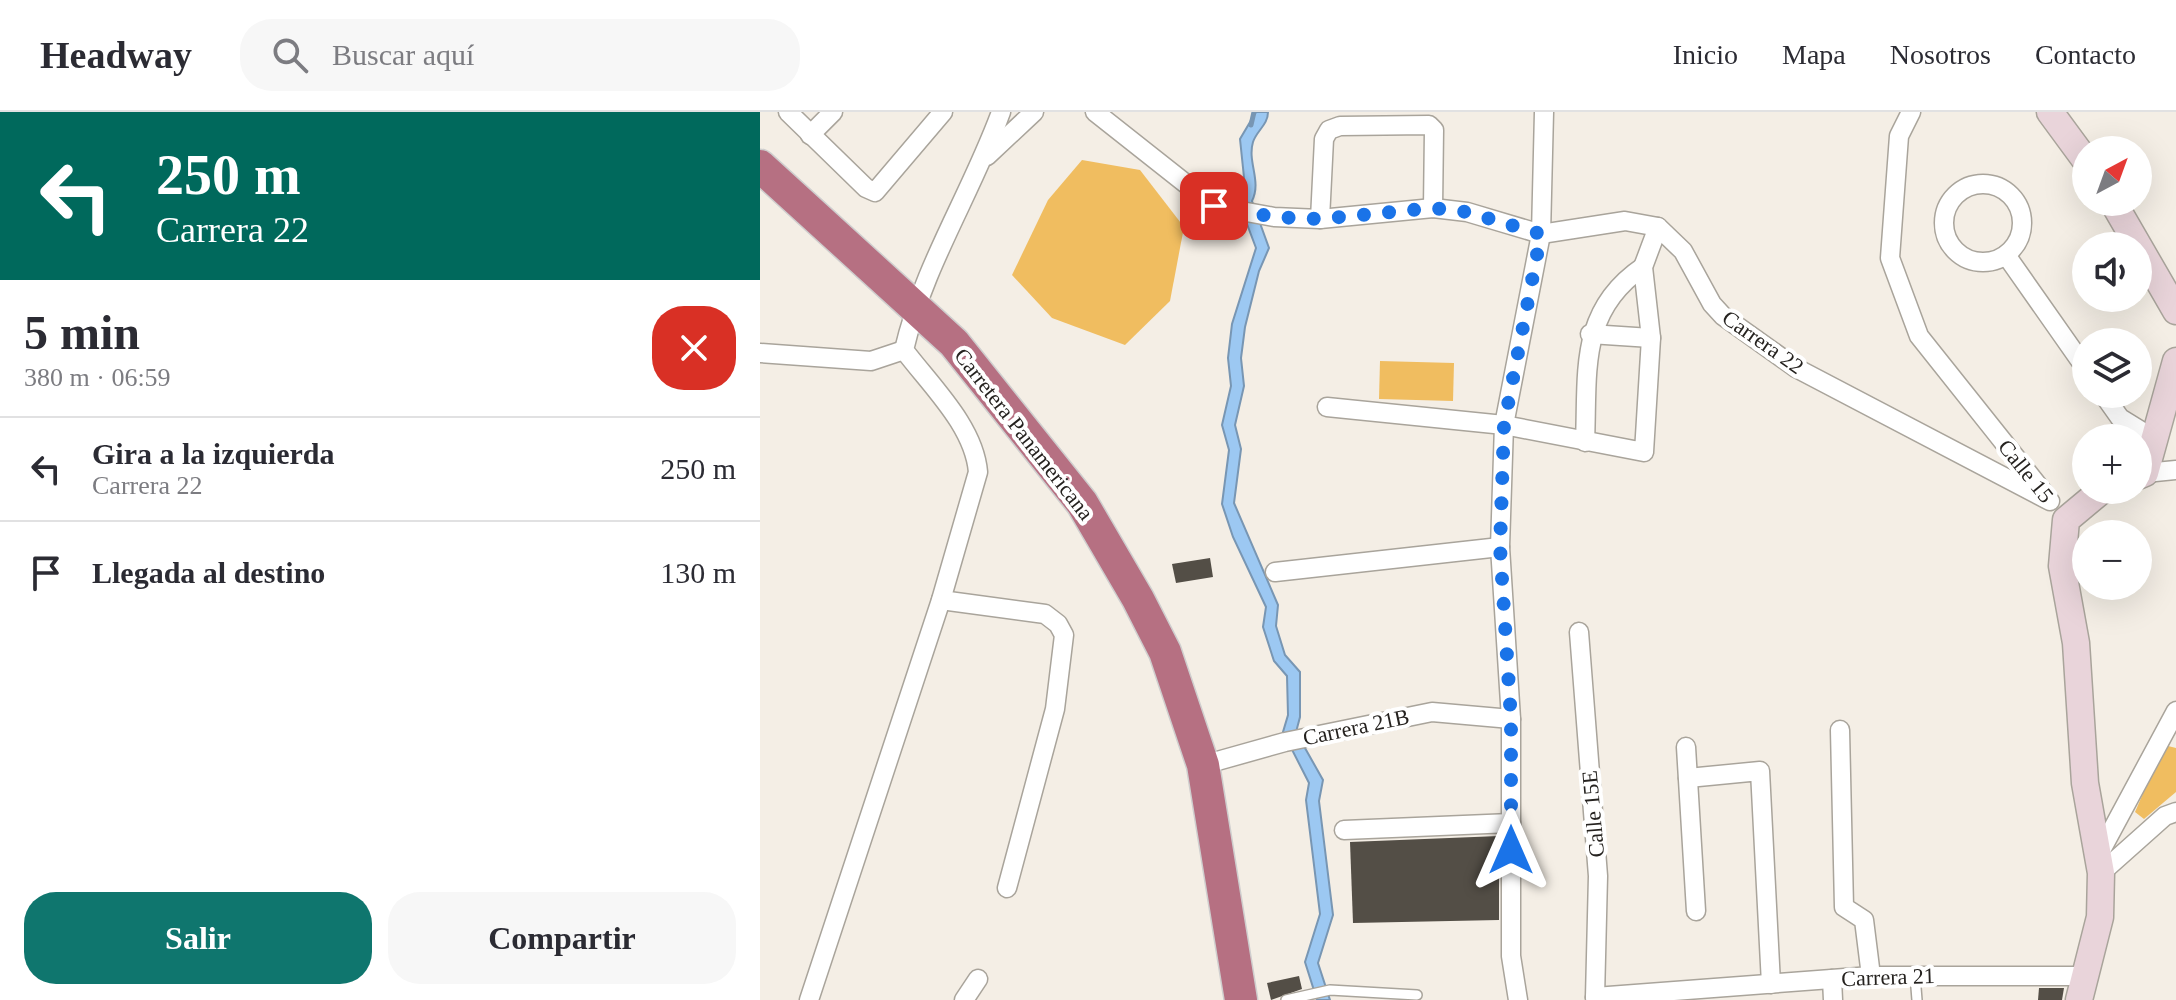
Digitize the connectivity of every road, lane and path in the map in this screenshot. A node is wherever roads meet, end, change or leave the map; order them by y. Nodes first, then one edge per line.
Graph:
1 (788, 112) edge
2 (833, 112) edge
3 (943, 112) edge
4 (1001, 112) edge
5 (1036, 112) edge
6 (1095, 112) edge
7 (1544, 112) edge
8 (1911, 112) edge
9 (2050, 112) edge
10 (810, 135) junction
11 (2072, 142) edge
12 (984, 159) junction
13 (760, 166) edge
14 (1433, 208) junction
15 (2121, 216) edge
16 (1320, 219) junction
17 (1658, 227) junction
18 (1541, 234) junction
19 (2006, 255) junction
20 (1643, 267) junction
21 (914, 305) junction
22 (2176, 311) edge
23 (1590, 334) junction
24 (1651, 338) junction
25 (2072, 349) edge
26 (904, 350) junction
27 (760, 353) edge
28 (2176, 361) edge
29 (1327, 407) dead end
30 (2113, 408) edge
31 (1504, 425) junction
32 (2154, 439) junction
33 (1585, 442) junction
34 (2152, 445) edge
35 (2176, 470) edge
36 (2152, 473) edge
37 (2072, 504) edge
38 (2058, 510) junction
39 (1500, 547) junction
40 (1275, 572) dead end
41 (941, 600) junction
42 (1579, 632) dead end
43 (2176, 711) edge
44 (1511, 719) junction
45 (1840, 730) dead end
46 (1686, 747) dead end
47 (1203, 765) junction
48 (1688, 778) junction
49 (2176, 812) edge
50 (1511, 823) junction
51 (1344, 830) dead end
52 (2099, 864) junction
53 (1007, 888) dead end
54 (1696, 911) dead end
55 (1915, 975) junction
56 (1871, 976) junction
57 (978, 979) dead end
58 (1832, 979) junction
59 (1771, 984) junction
60 (2082, 988) edge
61 (1417, 995) dead end
62 (1658, 996) edge
63 (1594, 998) edge
64 (809, 1000) edge
65 (964, 1000) edge
66 (1241, 1000) edge
67 (1286, 1000) edge
68 (1518, 1000) edge
69 (1833, 1000) edge
70 (1917, 1000) edge

1 - 10 street
2 - 10 street
3 - 10 street
4 - 12 street
5 - 12 street
6 - 16 street
7 - 18 street
8 - 38 street, Calle 15
9 - 11 street
12 - 21 street
13 - 21 highway, Carretera Panamericana
14 - 16 street
14 - 16 street
14 - 18 street
15 - 22 street
17 - 18 street
17 - 20 street
17 - 38 street, Carrera 22
18 - 31 street
19 - 19 street
19 - 25 street
20 - 23 street
20 - 24 street
21 - 26 street
21 - 47 highway, Carretera Panamericana
23 - 24 street
23 - 33 street
24 - 33 street
26 - 27 street
26 - 41 street
28 - 32 street
29 - 31 street
30 - 32 street
31 - 33 street
31 - 39 street
32 - 34 street
35 - 36 street
37 - 38 street
38 - 52 street, Calle 15
39 - 40 street
39 - 44 street
41 - 53 street
41 - 64 street
42 - 63 street, Calle 15E
43 - 52 street
44 - 47 street, Carrera 21B
44 - 50 street
45 - 56 street
46 - 48 street
47 - 66 highway, Carretera Panamericana
48 - 54 street
48 - 59 street
49 - 52 street
50 - 51 street
50 - 68 street
52 - 60 street, Calle 15
55 - 56 street, Carrera 21
55 - 60 street, Carrera 21
55 - 70 lane
56 - 58 street, Carrera 21
57 - 65 street
58 - 59 street, Carrera 21
58 - 69 street
59 - 62 street, Carrera 21
61 - 67 lane
62 - 63 street, Carrera 21

